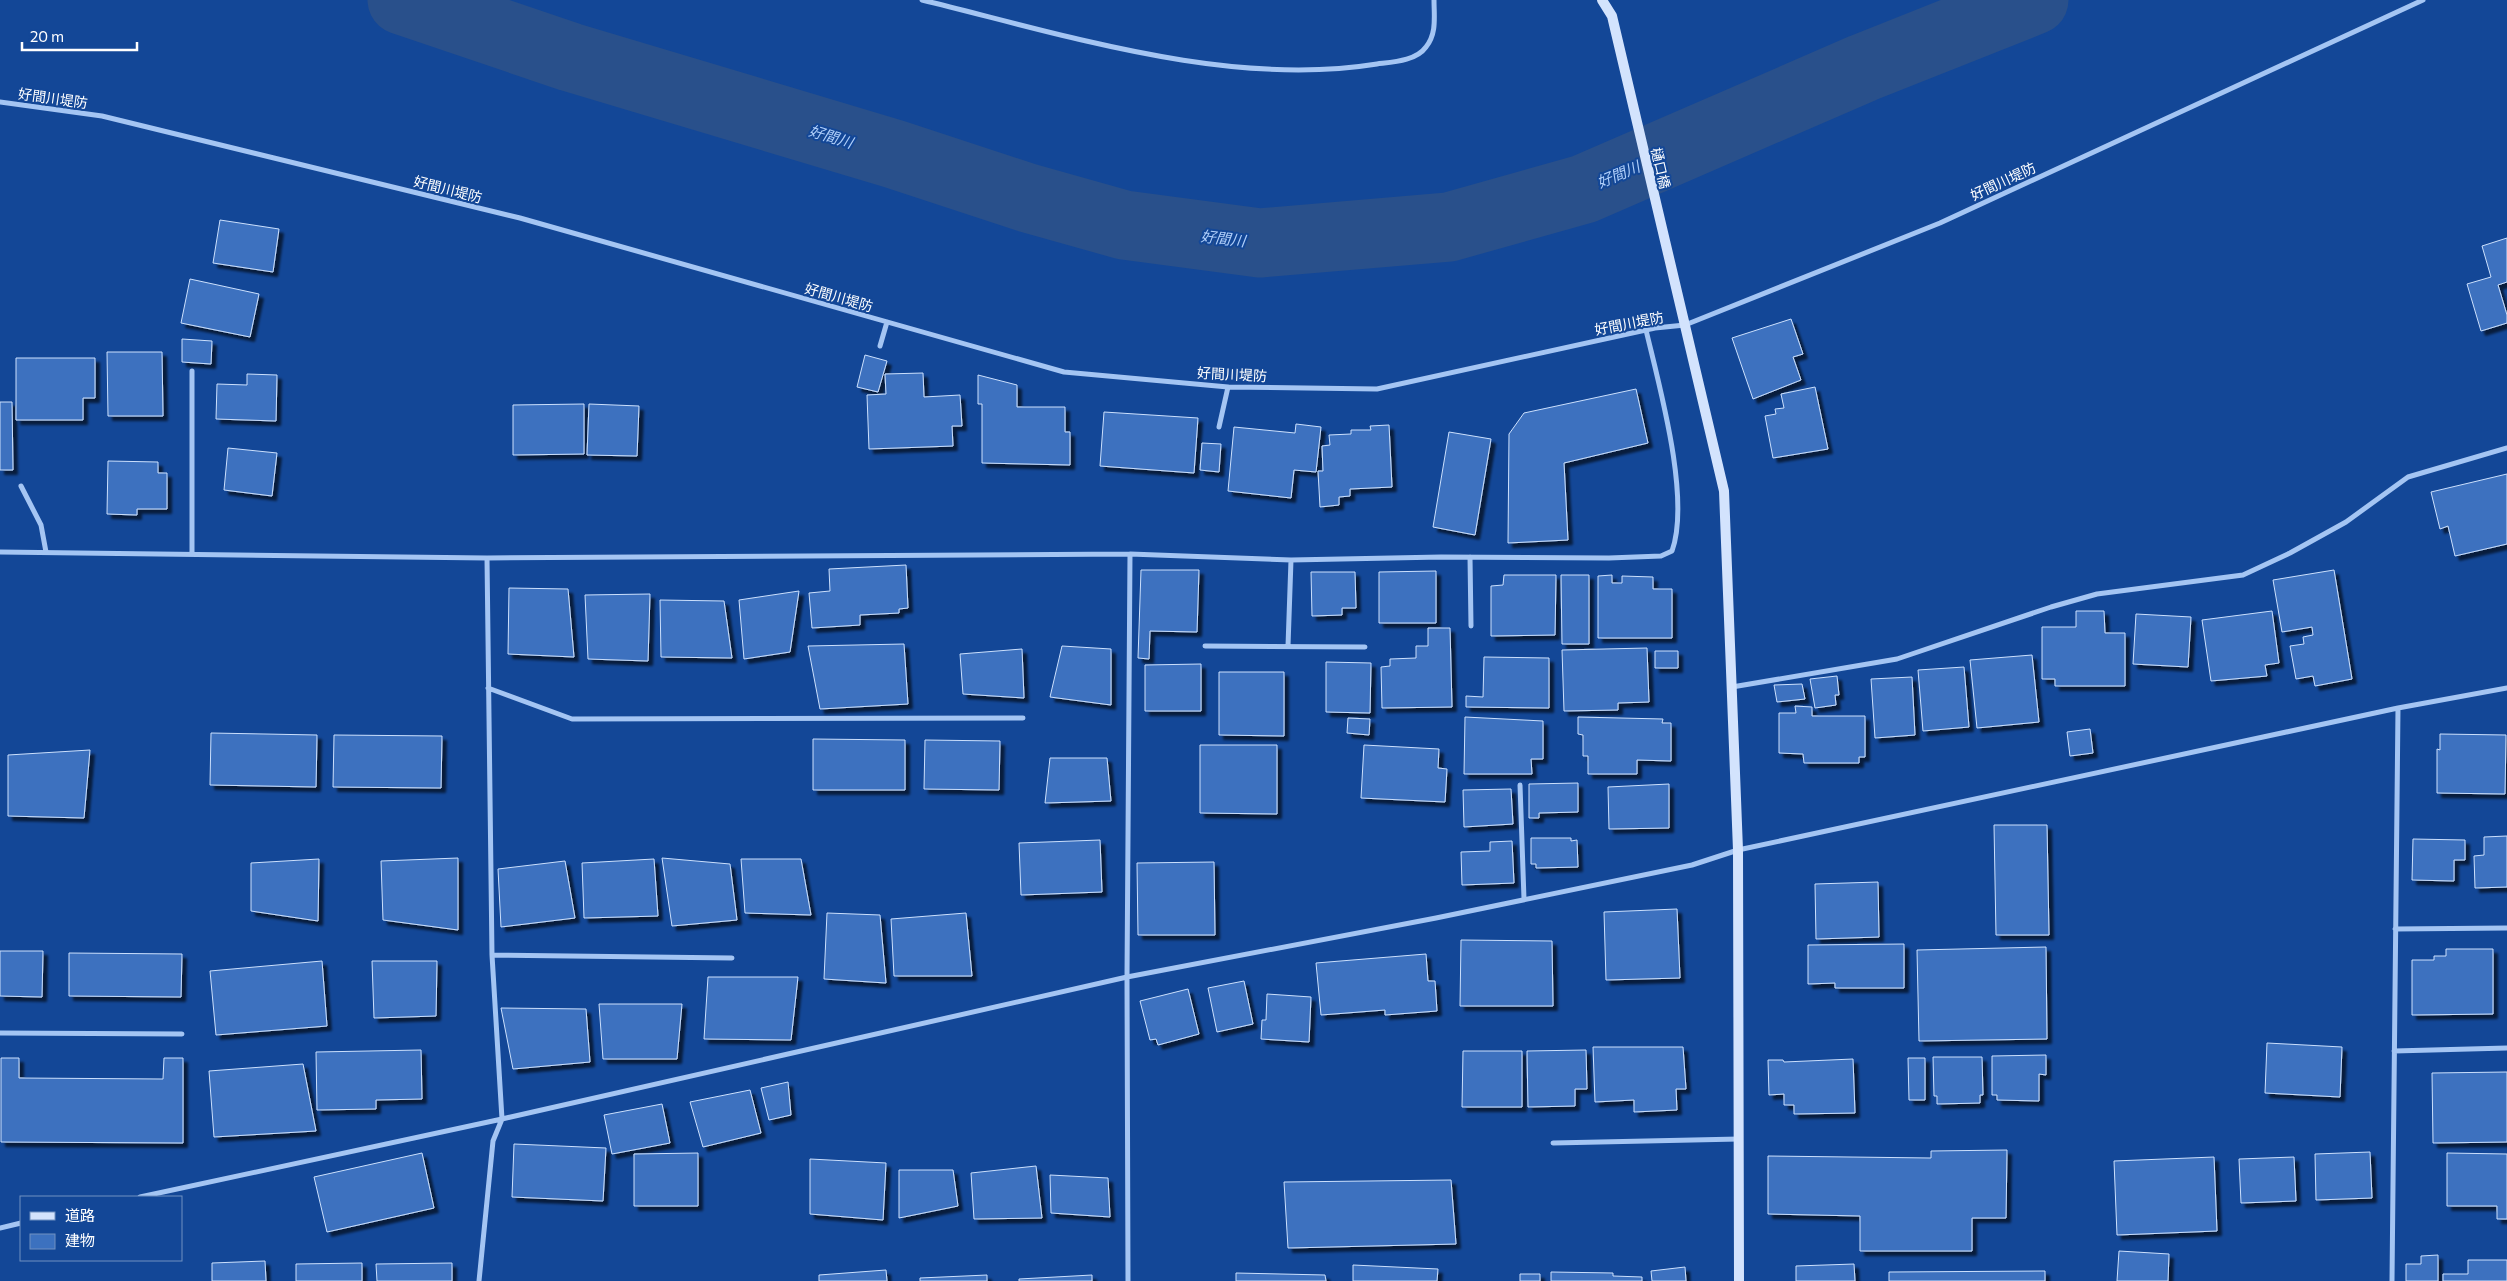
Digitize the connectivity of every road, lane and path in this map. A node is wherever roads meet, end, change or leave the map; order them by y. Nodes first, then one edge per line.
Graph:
1 (922, 0) edge
2 (1434, 0) edge
3 (1602, 0) edge
4 (2423, 0) edge
5 (0, 102) edge
6 (887, 322) junction
7 (1685, 325) junction
8 (1646, 330) junction
9 (880, 346) dead end
10 (192, 371) dead end
11 (1228, 387) junction
12 (1220, 427) dead end
13 (2507, 448) edge
14 (21, 486) dead end
15 (0, 552) edge
16 (46, 552) junction
17 (192, 554) junction
18 (1130, 554) junction
19 (1470, 557) junction
20 (487, 558) junction
21 (1291, 560) junction
22 (1471, 626) dead end
23 (1206, 646) dead end
24 (1288, 646) junction
25 (1365, 647) dead end
26 (1731, 687) junction
27 (488, 688) junction
28 (2507, 688) edge
29 (2398, 708) junction
30 (1023, 718) dead end
31 (1520, 785) dead end
32 (1738, 850) junction
33 (1524, 900) junction
34 (2507, 928) edge
35 (2395, 929) junction
36 (492, 954) junction
37 (732, 958) dead end
38 (1127, 976) junction
39 (0, 1033) edge
40 (182, 1034) dead end
41 (2507, 1048) edge
42 (2394, 1050) junction
43 (502, 1119) junction
44 (1739, 1139) junction
45 (1553, 1143) dead end
46 (145, 1196) edge
47 (20, 1223) edge
48 (0, 1228) edge
49 (479, 1281) edge
50 (1128, 1281) edge
51 (1739, 1281) edge
52 (2392, 1281) edge

1 - 2 street
3 - 7 street, 樋口橋
4 - 7 street, 好間川堤防
5 - 6 street, 好間川堤防
6 - 9 street
6 - 11 street, 好間川堤防
7 - 8 street, 好間川堤防
7 - 26 street, 樋口橋
8 - 11 street, 好間川堤防
8 - 19 street
10 - 17 street
11 - 12 street
13 - 26 street
14 - 16 street
15 - 16 street
16 - 17 street
17 - 20 street
18 - 20 street
18 - 21 street
18 - 38 street
19 - 21 street
19 - 22 street
20 - 27 street
21 - 24 street
23 - 24 street
24 - 25 street
26 - 32 street, 樋口橋
27 - 30 street
27 - 36 street
28 - 29 street
29 - 32 street
29 - 35 street
31 - 33 street
32 - 33 street
32 - 44 street, 樋口橋
33 - 38 street
34 - 35 street
35 - 42 street
36 - 37 street
36 - 43 street
38 - 43 street
38 - 50 street
39 - 40 street
41 - 42 street
42 - 52 street
43 - 46 street
43 - 49 street
44 - 45 street
44 - 51 street, 樋口橋
47 - 48 street

